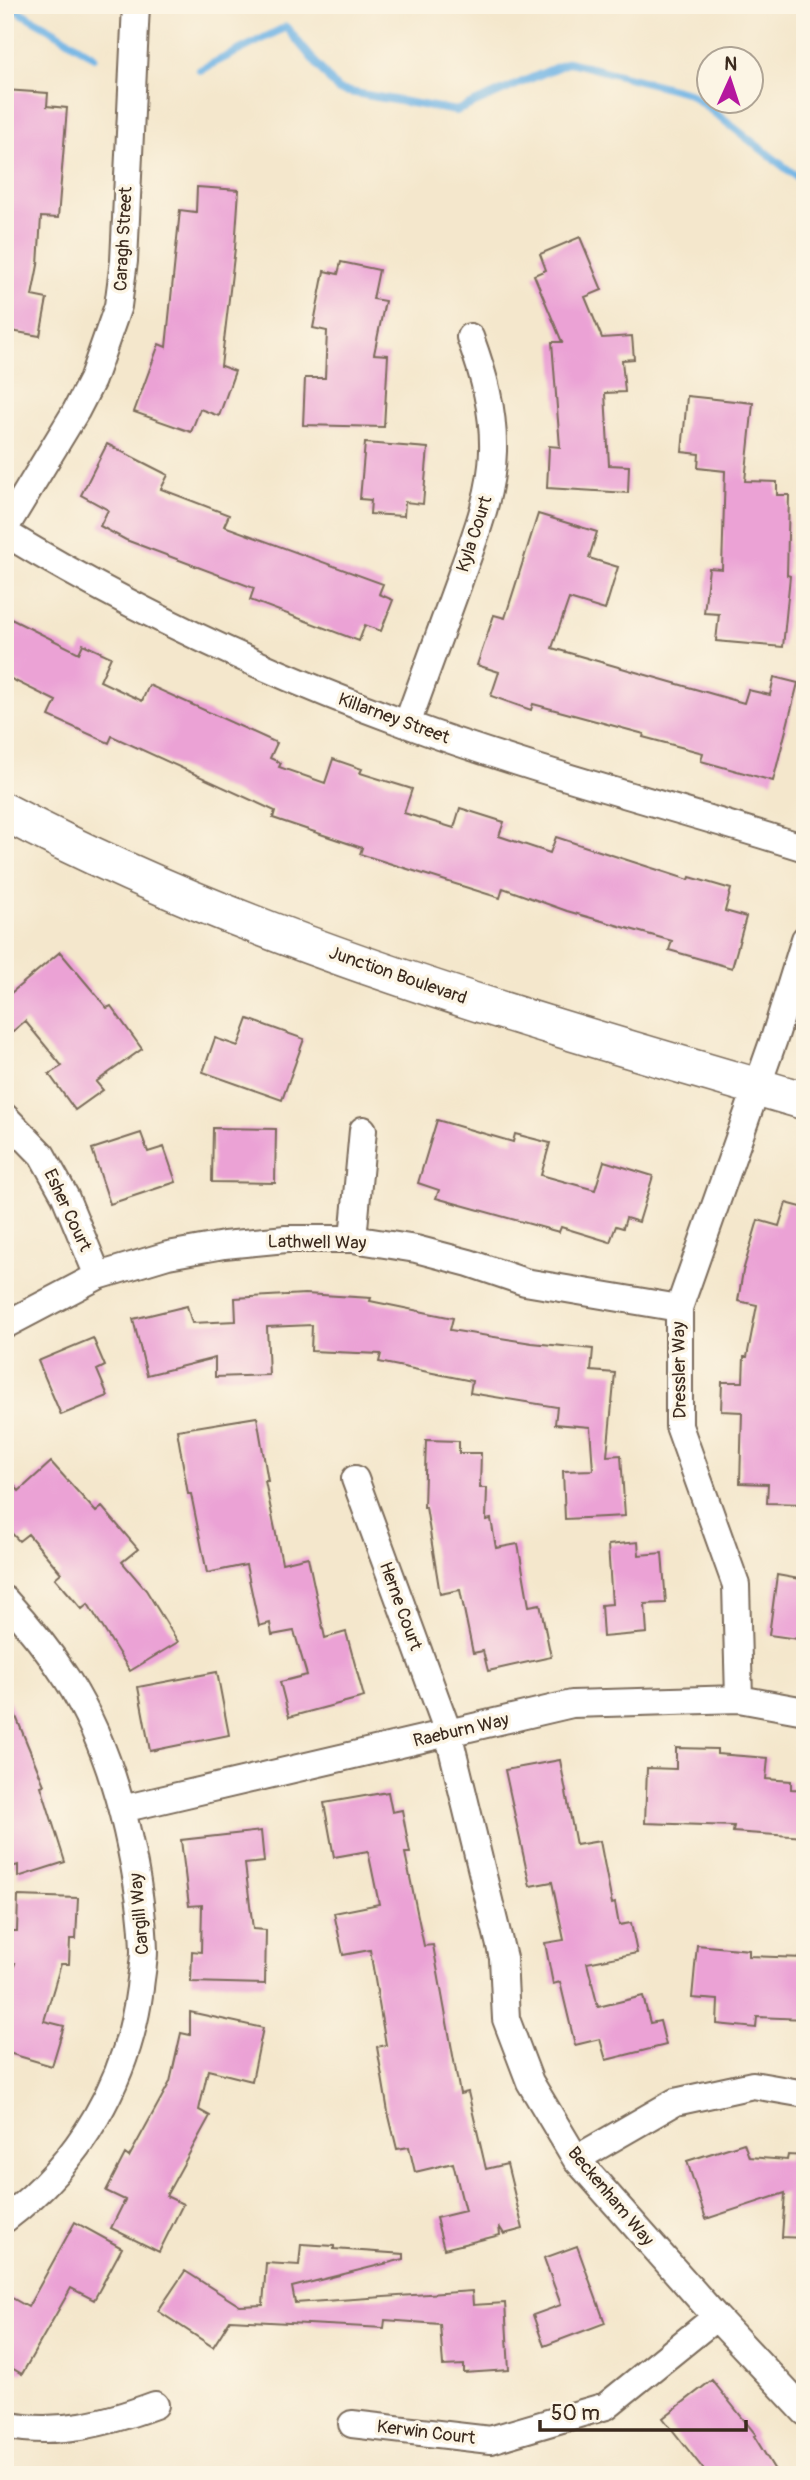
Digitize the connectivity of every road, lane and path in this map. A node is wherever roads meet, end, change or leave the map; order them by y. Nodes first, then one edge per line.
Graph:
1 (136, 5) edge
2 (470, 337) dead end
3 (5, 531) edge
4 (407, 724) junction
5 (5, 812) edge
6 (805, 848) edge
7 (805, 939) edge
8 (756, 1087) junction
9 (805, 1101) edge
10 (5, 1117) edge
11 (363, 1130) dead end
12 (353, 1239) junction
13 (98, 1276) junction
14 (679, 1308) junction
15 (5, 1325) edge
16 (355, 1479) dead end
17 (5, 1600) edge
18 (739, 1699) junction
19 (805, 1711) edge
20 (448, 1732) junction
21 (122, 1809) junction
22 (805, 2094) edge
23 (576, 2159) junction
24 (5, 2219) edge
25 (716, 2317) junction
26 (155, 2404) dead end
27 (805, 2412) edge
28 (352, 2424) dead end
29 (5, 2425) edge

1 - 3 street, Caragh Street
2 - 4 street, Kyla Court
3 - 4 street, Killarney Street
4 - 6 street, Killarney Street
5 - 8 main road, Junction Boulevard
7 - 8 street, Dressler Way
8 - 9 main road, Junction Boulevard
8 - 14 street, Dressler Way
10 - 13 street, Esher Court
11 - 12 street
12 - 13 street, Lathwell Way
12 - 14 street, Lathwell Way
13 - 15 street, Lathwell Way
14 - 18 street, Dressler Way
16 - 20 street, Herne Court
17 - 21 street, Cargill Way
18 - 19 street, Raeburn Way
18 - 20 street, Raeburn Way
20 - 21 street, Raeburn Way
20 - 23 street, Beckenham Way
21 - 24 street, Cargill Way
22 - 23 street
23 - 25 street, Beckenham Way
25 - 27 street, Beckenham Way
25 - 28 street, Kerwin Court
26 - 29 street

